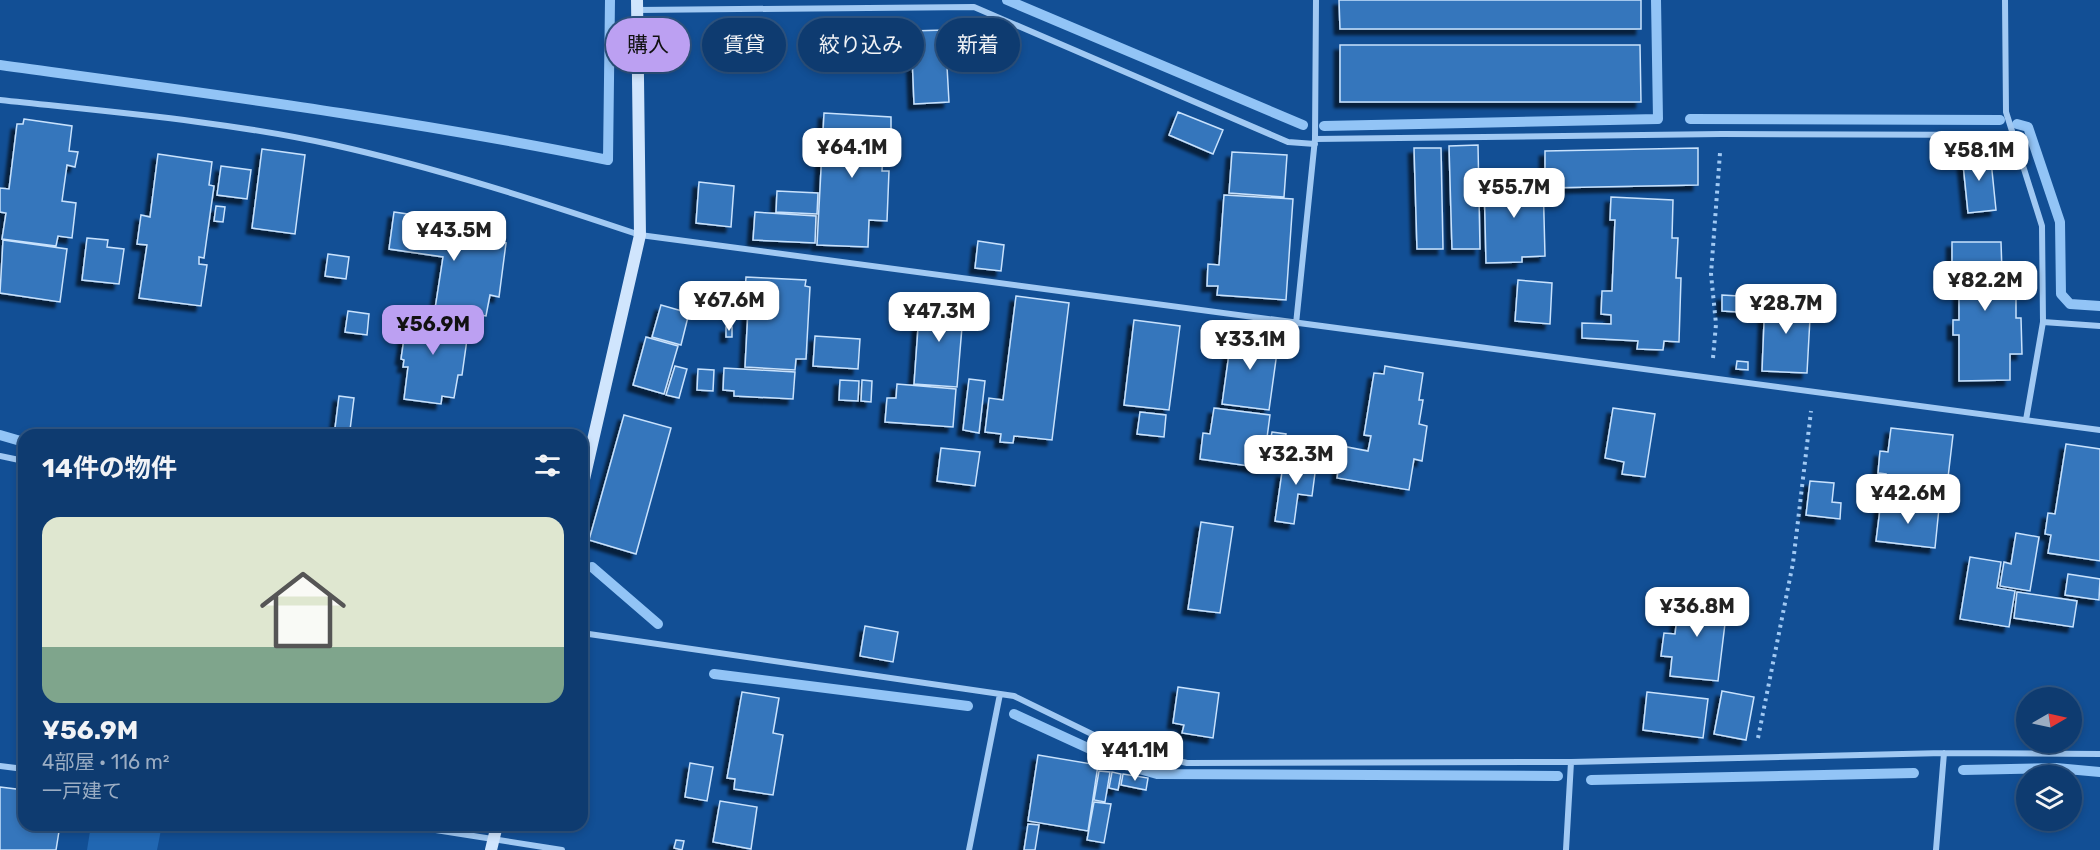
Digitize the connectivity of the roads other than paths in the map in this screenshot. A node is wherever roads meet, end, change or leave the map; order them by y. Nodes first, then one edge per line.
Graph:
1 (1316, 0) edge
2 (2005, 0) edge
3 (637, 5) edge
4 (0, 100) edge
5 (2014, 135) junction
6 (1315, 141) junction
7 (640, 235) junction
8 (2043, 322) junction
9 (1296, 324) junction
10 (2100, 326) edge
11 (2026, 420) junction
12 (2100, 430) edge
13 (0, 456) edge
14 (18, 460) edge
15 (588, 462) edge
16 (588, 634) edge
17 (1000, 694) junction
18 (1944, 753) junction
19 (2100, 754) edge
20 (1571, 762) junction
21 (0, 766) edge
22 (18, 768) edge
23 (432, 831) edge
24 (492, 844) edge
25 (562, 850) edge
26 (969, 850) edge
27 (1566, 850) edge
28 (1936, 850) edge

1 - 6 street
2 - 5 street
3 - 6 street
3 - 7 street
4 - 7 street
5 - 6 street
5 - 8 street
6 - 9 street
7 - 9 street
7 - 15 street
8 - 10 street
8 - 11 street
9 - 11 street
11 - 12 street
13 - 14 street
16 - 17 street
17 - 20 street
17 - 26 street
18 - 19 street
18 - 20 street
18 - 28 street
20 - 27 street
21 - 22 street
23 - 24 street
24 - 25 street

